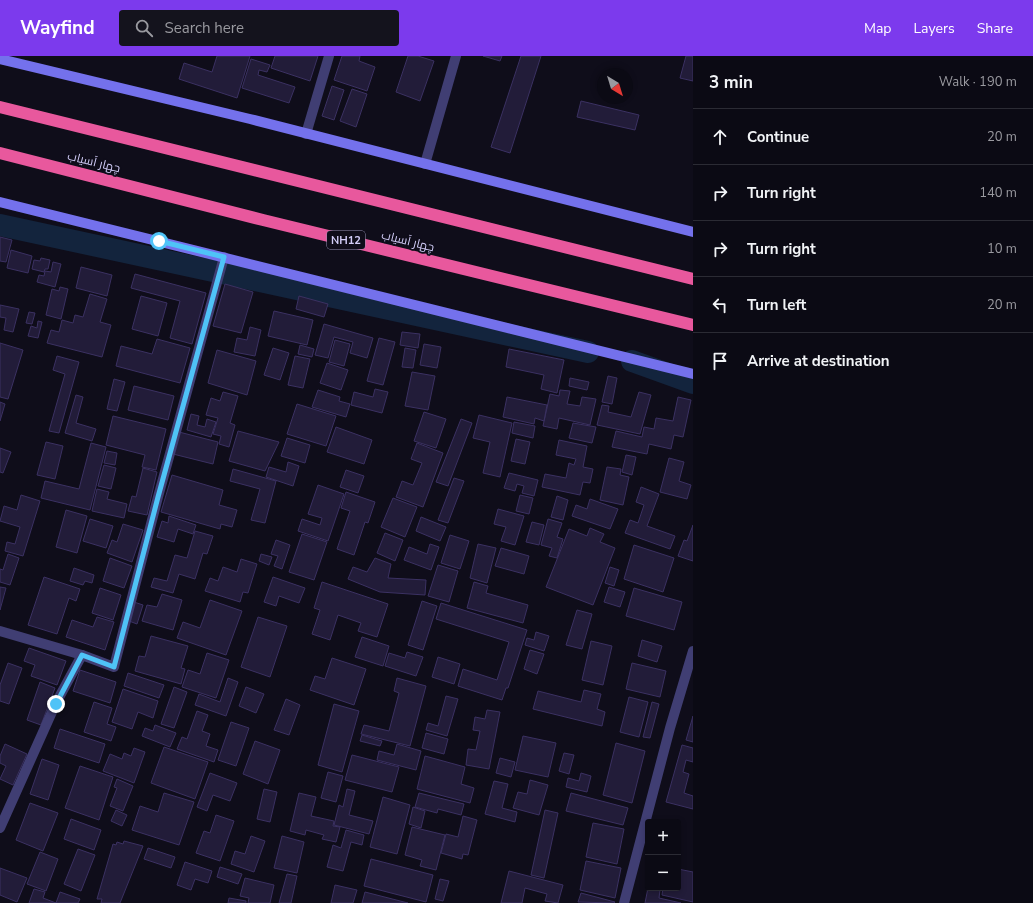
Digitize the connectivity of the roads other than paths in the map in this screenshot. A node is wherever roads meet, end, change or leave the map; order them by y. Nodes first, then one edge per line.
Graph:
1 (329, 56) edge
2 (456, 56) edge
3 (0, 59) edge
4 (0, 107) edge
5 (306, 134) junction
6 (0, 153) edge
7 (425, 164) junction
8 (0, 202) edge
9 (693, 232) edge
10 (224, 257) junction
11 (693, 279) edge
12 (693, 325) edge
13 (693, 374) edge
14 (0, 631) edge
15 (693, 651) edge
16 (82, 655) junction
17 (0, 828) edge
18 (624, 903) edge

1 - 5 street
2 - 7 street
3 - 5 street
4 - 11 highway
5 - 7 street
6 - 12 highway, چهار آسیاب / NH12
7 - 9 street
8 - 10 street
10 - 13 street
10 - 16 street
14 - 16 street
15 - 18 street
16 - 17 street

